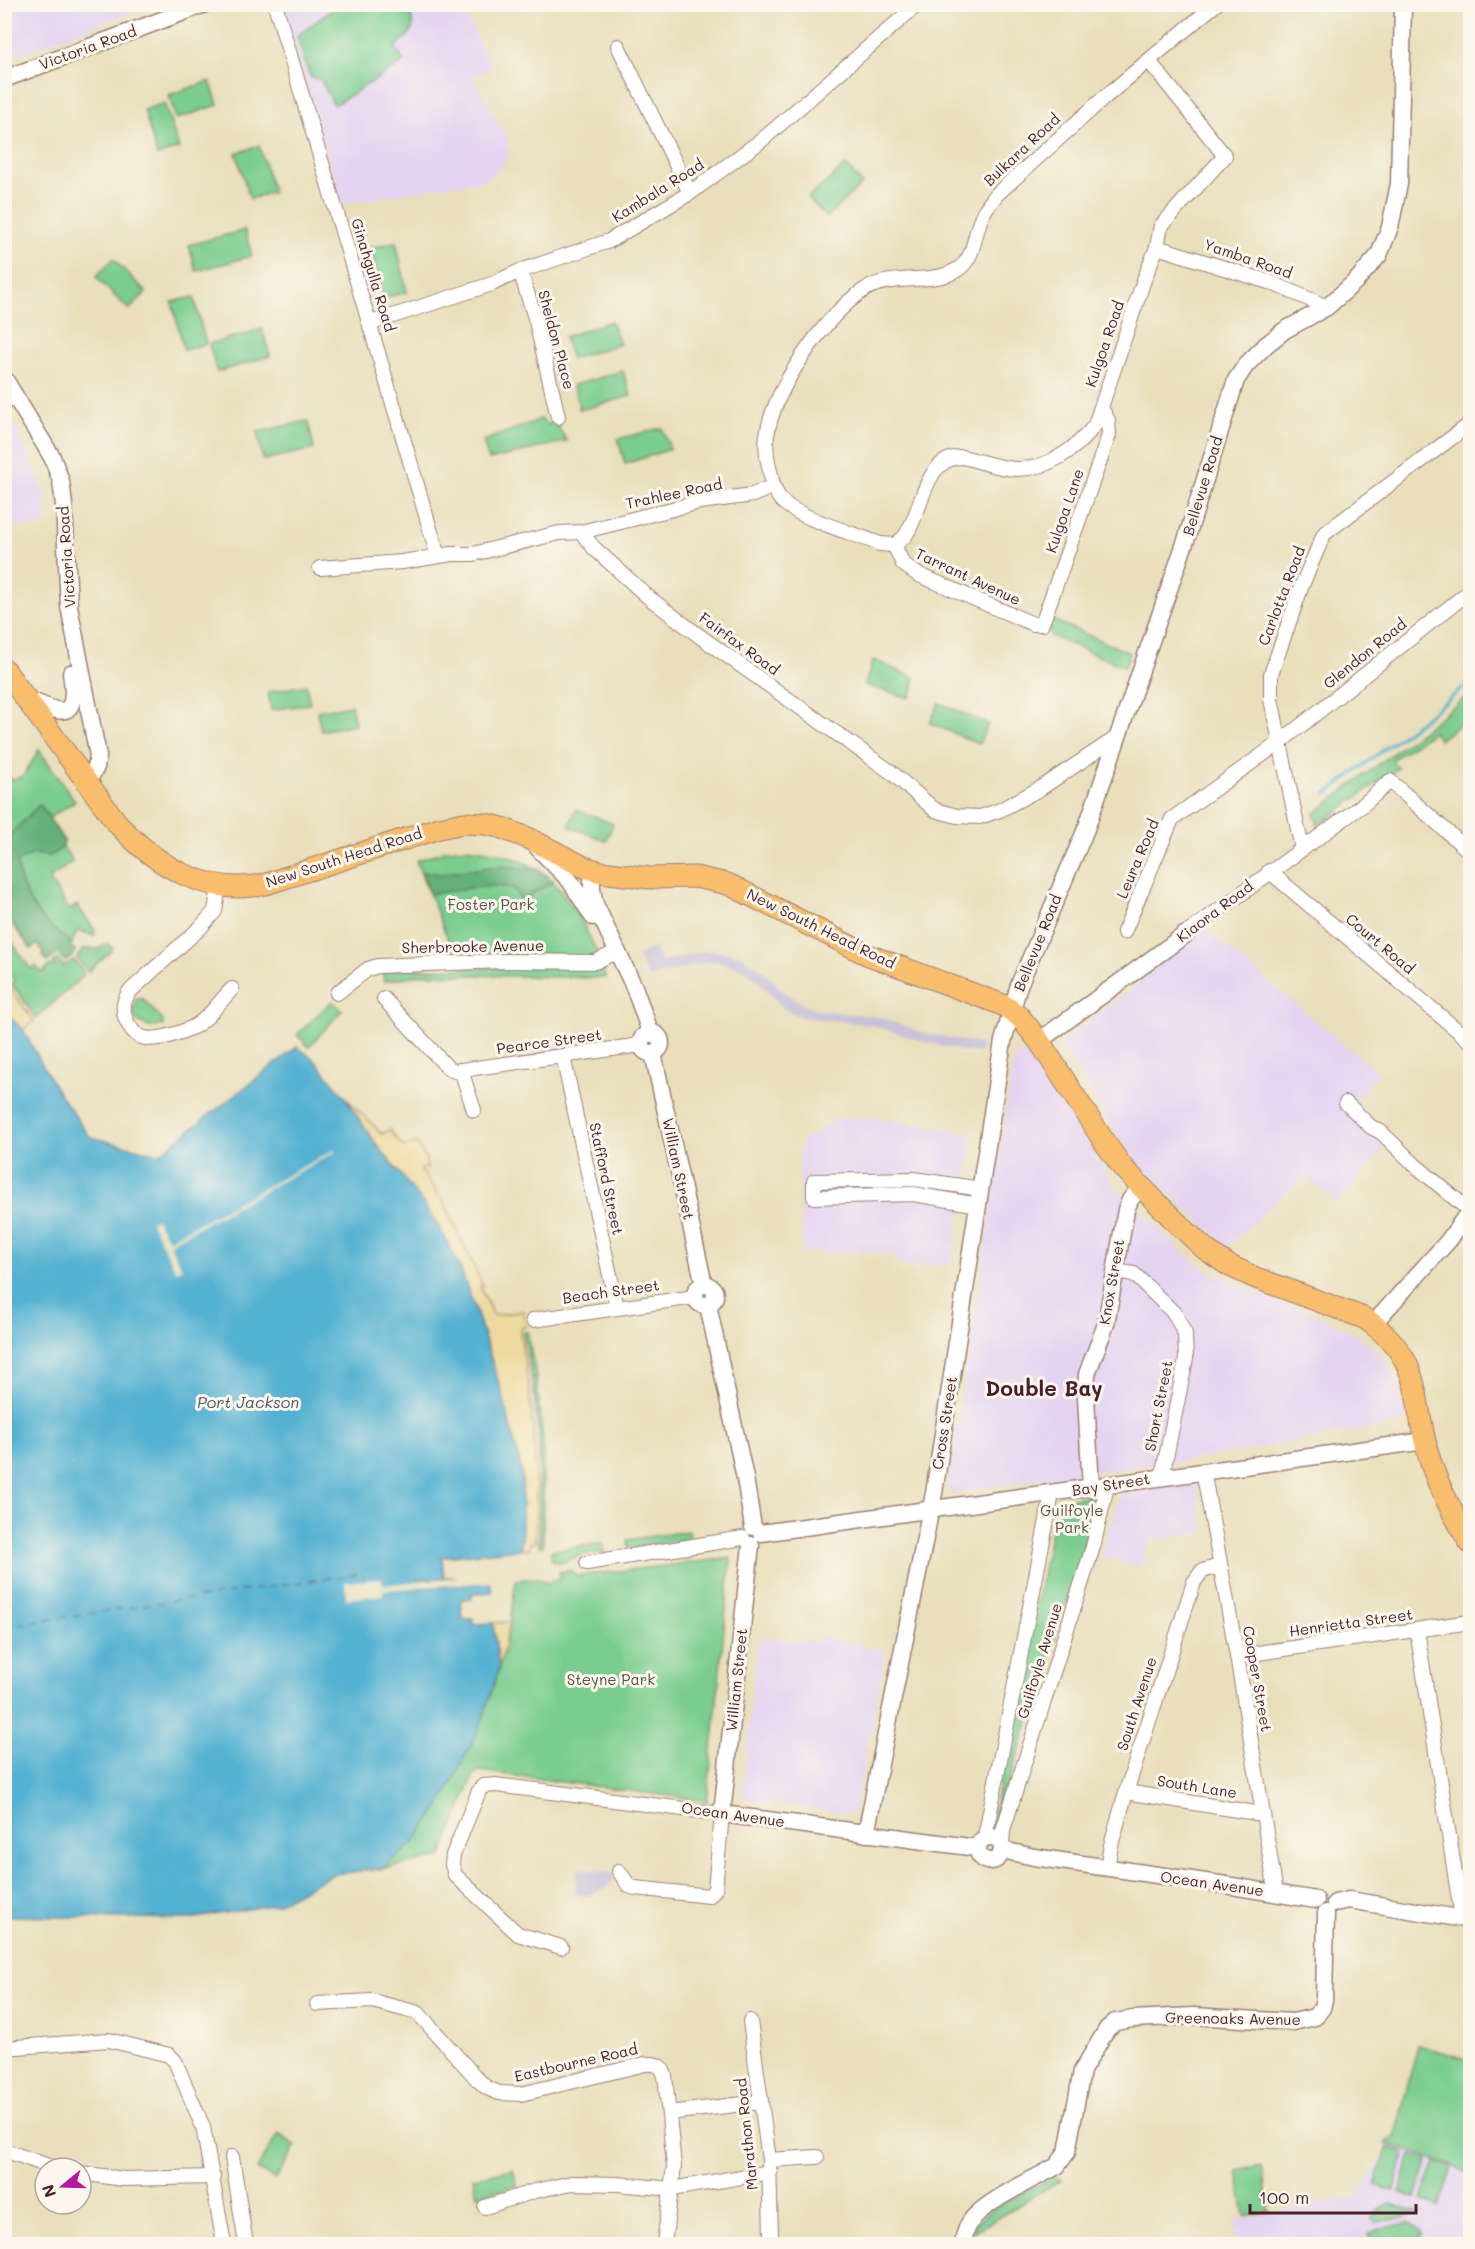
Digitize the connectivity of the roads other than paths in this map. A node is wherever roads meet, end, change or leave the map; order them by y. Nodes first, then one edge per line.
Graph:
1 (205, 4) edge
2 (275, 4) edge
3 (918, 4) edge
4 (1216, 4) edge
5 (1403, 4) edge
6 (618, 46) dead end
7 (1149, 61) junction
8 (4, 79) edge
9 (690, 193) junction
10 (1157, 247) junction
11 (519, 271) junction
12 (1327, 307) junction
13 (371, 323) junction
14 (4, 378) edge
15 (1101, 408) junction
16 (558, 417) dead end
17 (1470, 424) edge
18 (773, 486) junction
19 (64, 528) junction
20 (581, 532) junction
21 (894, 545) junction
22 (438, 556) junction
23 (320, 568) dead end
24 (1470, 591) edge
25 (1040, 625) joint
26 (4, 669) edge
27 (26, 698) junction
28 (1116, 738) junction
29 (1279, 743) junction
30 (87, 783) junction
31 (528, 838) junction
32 (1468, 844) edge
33 (1302, 849) junction
34 (592, 870) junction
35 (1269, 871) junction
36 (219, 887) junction
37 (1124, 932) dead end
38 (1186, 934) joint
39 (614, 947) junction
40 (232, 988) dead end
41 (337, 993) dead end
42 (384, 999) dead end
43 (1012, 1010) junction
44 (1039, 1041) junction
45 (1470, 1041) edge
46 (648, 1044) junction
47 (563, 1056) junction
48 (461, 1070) junction
49 (1346, 1103) dead end
50 (474, 1110) dead end
51 (911, 1179) junction
52 (843, 1180) junction
53 (1141, 1186) junction
54 (910, 1194) junction
55 (844, 1196) junction
56 (980, 1197) junction
57 (1470, 1210) edge
58 (1115, 1271) junction
59 (702, 1296) junction
60 (617, 1308) junction
61 (533, 1320) dead end
62 (1373, 1324) junction
63 (1425, 1441) junction
64 (1203, 1470) junction
65 (1162, 1477) junction
66 (1099, 1487) junction
67 (1052, 1494) junction
68 (931, 1509) junction
69 (752, 1536) junction
70 (1470, 1543) edge
71 (587, 1563) dead end
72 (1220, 1566) junction
73 (1470, 1622) edge
74 (1417, 1630) junction
75 (1237, 1656) junction
76 (725, 1785) junction
77 (1126, 1792) junction
78 (722, 1814) junction
79 (1263, 1814) junction
80 (752, 1817) junction
81 (866, 1834) junction
82 (981, 1842) junction
83 (1002, 1847) junction
84 (1107, 1868) junction
85 (619, 1871) dead end
86 (1276, 1893) junction
87 (1325, 1905) junction
88 (1466, 1920) edge
89 (561, 1947) dead end
90 (317, 2004) dead end
91 (750, 2021) dead end
92 (4, 2048) edge
93 (760, 2102) junction
94 (669, 2114) junction
95 (4, 2150) edge
96 (232, 2157) dead end
97 (817, 2157) dead end
98 (33, 2160) edge
99 (769, 2166) junction
100 (93, 2175) edge
101 (213, 2177) junction
102 (672, 2189) junction
103 (485, 2207) dead end
104 (224, 2244) edge
105 (246, 2244) edge
106 (664, 2244) edge
107 (769, 2244) edge
108 (963, 2244) edge

1 - 8 street, Victoria Road
2 - 13 street, Ginahgulla Road
3 - 9 street, Kambala Road
4 - 7 street, Bulkara Road
5 - 12 street, Bellevue Road
6 - 9 street
7 - 10 street, Kulgoa Road
7 - 18 street, Bulkara Road
9 - 11 street, Kambala Road
10 - 12 street, Yamba Road
10 - 15 street, Kulgoa Road
11 - 13 street, Kambala Road
11 - 16 street, Sheldon Place
12 - 28 street, Bellevue Road
13 - 22 street, Ginahgulla Road
14 - 19 street, Victoria Road
15 - 21 street, Kulgoa Road
15 - 25 street, Kulgoa Lane
17 - 29 street, Carlotta Road
18 - 20 street, Trahlee Road
18 - 21 street, Bulkara Road
19 - 27 street
19 - 30 street, Victoria Road
20 - 22 street
20 - 28 street, Fairfax Road
21 - 25 street, Tarrant Avenue
22 - 23 street
24 - 29 street, Glendon Road
26 - 27 main road, New South Head Road
27 - 30 main road, New South Head Road
28 - 43 street, Bellevue Road
29 - 33 street, Carlotta Road
29 - 37 street, Leura Road
30 - 36 main road, New South Head Road
31 - 34 main road, New South Head Road
31 - 36 main road, New South Head Road
31 - 39 street
32 - 33 street, Kiaora Road
33 - 35 street, Kiaora Road
34 - 39 street, William Street
34 - 43 main road, New South Head Road
35 - 38 street, Kiaora Road
35 - 45 street, Court Road
36 - 40 street
38 - 44 street, Kiaora Road
39 - 41 street, Sherbrooke Avenue
39 - 46 street, William Street
42 - 48 street
43 - 44 main road, New South Head Road
43 - 56 street, Cross Street
44 - 53 main road, New South Head Road
46 - 47 street, Pearce Street
46 - 59 street, William Street
47 - 48 street, Pearce Street
47 - 60 street, Stafford Street
48 - 50 street
49 - 57 street
51 - 52 street
51 - 54 street
51 - 56 street
52 - 55 street
52 - 55 street
53 - 58 street, Knox Street
53 - 62 main road, New South Head Road
54 - 55 street
54 - 56 street
56 - 68 street, Cross Street
57 - 62 street
58 - 65 street, Short Street
58 - 66 street, Knox Street
59 - 60 street, Beach Street
59 - 69 street, William Street
60 - 61 street, Beach Street
62 - 63 main road, New South Head Road
63 - 64 street, Bay Street
63 - 70 main road, New South Head Road
64 - 65 street, Bay Street
64 - 72 street, Cooper Street
65 - 66 street, Bay Street
66 - 67 street, Bay Street
66 - 83 street, Guilfoyle Avenue
67 - 68 street, Bay Street
67 - 82 street, Guilfoyle Avenue
68 - 69 street, Bay Street
68 - 81 street, Cross Street
69 - 71 street, Bay Street
69 - 76 street, William Street
72 - 75 street, Cooper Street
72 - 77 street, South Avenue
73 - 74 street, Henrietta Street
74 - 75 street, Henrietta Street
74 - 88 street
75 - 79 street, Cooper Street
76 - 78 street, William Street
76 - 80 street
77 - 79 street, South Lane
77 - 84 street, South Avenue
78 - 80 street, Ocean Avenue
78 - 85 street
78 - 89 street, Ocean Avenue
79 - 86 street, Cooper Street
80 - 81 street, Ocean Avenue
81 - 82 street, Ocean Avenue
82 - 83 street, Ocean Avenue
83 - 84 street, Ocean Avenue
84 - 86 street, Ocean Avenue
86 - 87 street, Ocean Avenue
87 - 88 street, Ocean Avenue
87 - 108 street, Greenoaks Avenue
90 - 94 street, Eastbourne Road
91 - 93 street, Marathon Road
92 - 101 street
93 - 94 street
93 - 99 street, Marathon Road
94 - 102 street, Eastbourne Road
95 - 98 street
96 - 105 street
97 - 99 street
99 - 102 street
99 - 107 street, Marathon Road
100 - 101 street
101 - 104 street
102 - 103 street
102 - 106 street, Eastbourne Road

